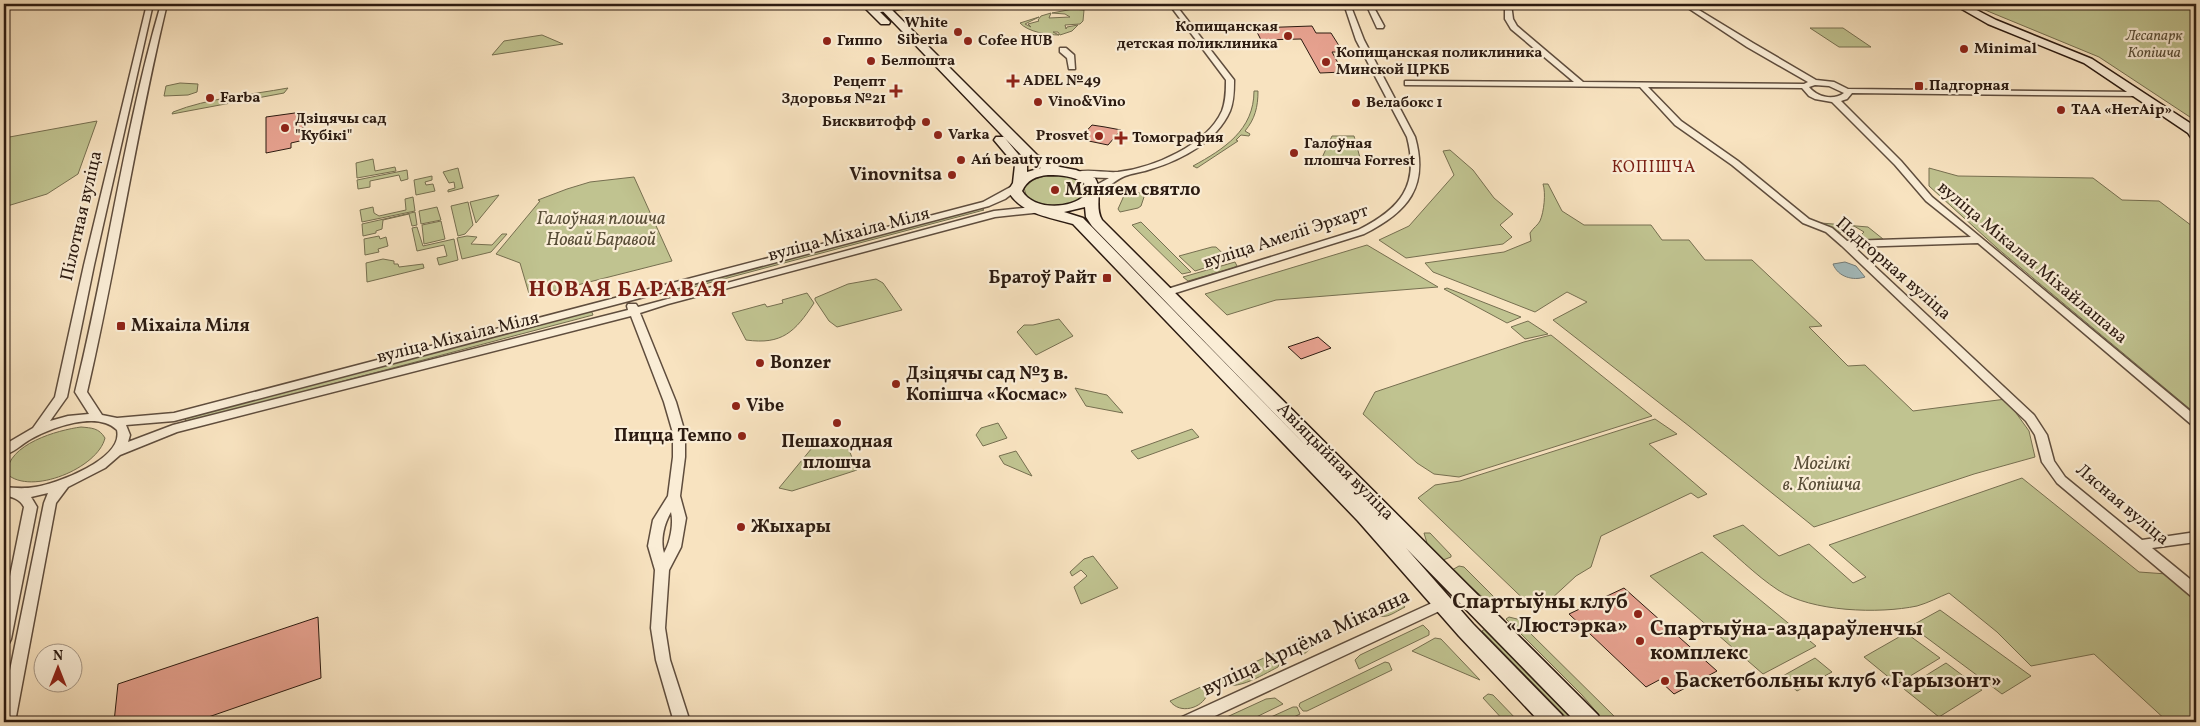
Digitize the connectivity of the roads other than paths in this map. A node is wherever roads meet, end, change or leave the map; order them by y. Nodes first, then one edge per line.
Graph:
1 (150, 4) edge
2 (164, 4) edge
3 (921, 4) edge
4 (1172, 4) edge
5 (1346, 4) edge
6 (1369, 4) edge
7 (1508, 4) edge
8 (1685, 4) edge
9 (1958, 4) edge
10 (877, 7) edge
11 (1380, 26) dead end
12 (1063, 50) dead end
13 (1072, 67) dead end
14 (1814, 82) junction
15 (1408, 83) dead end
16 (1581, 84) junction
17 (1641, 84) junction
18 (1804, 86) junction
19 (1846, 91) junction
20 (2136, 94) junction
21 (1834, 99) junction
22 (136, 121) junction
23 (122, 123) junction
24 (2196, 136) edge
25 (1058, 170) junction
26 (1079, 174) junction
27 (1121, 174) junction
28 (1018, 184) junction
29 (1092, 194) junction
30 (1045, 209) junction
31 (1980, 240) junction
32 (1845, 244) junction
33 (1165, 293) junction
34 (629, 298) junction
35 (634, 312) junction
36 (97, 417) junction
37 (116, 422) junction
38 (2196, 422) edge
39 (38, 430) junction
40 (2041, 435) joint
41 (4, 451) edge
42 (115, 452) junction
43 (66, 483) junction
44 (9, 492) edge
45 (674, 496) junction
46 (2196, 537) edge
47 (2140, 545) junction
48 (662, 570) junction
49 (2196, 592) edge
50 (1464, 593) junction
51 (1443, 603) junction
52 (4, 639) edge
53 (6, 722) edge
54 (682, 722) edge
55 (1187, 722) edge
56 (1554, 722) edge
57 (1590, 722) edge

1 - 23 street, Пілотная вуліца
2 - 22 street, Пілотная вуліца
3 - 10 street
4 - 27 street
5 - 33 street, вуліца Амеліі Эрхарт
6 - 11 street
7 - 16 street
8 - 14 street
9 - 20 main road
10 - 25 main road
10 - 28 main road
12 - 13 street
14 - 18 street
14 - 19 street
15 - 16 street
16 - 17 street
17 - 18 street
17 - 32 street, Падгорная вуліца
18 - 21 street
19 - 20 street
19 - 21 street
20 - 24 main road
21 - 31 street, вуліца Мікалая Міхайлашава
22 - 23 street
22 - 36 street, Пілотная вуліца
23 - 39 street, Пілотная вуліца
25 - 26 main road
25 - 28 main road
26 - 27 street
26 - 29 main road
27 - 29 street
28 - 30 main road
28 - 34 street, вуліца Міхаіла Міля
29 - 30 main road
29 - 33 main road, Авіяцыйная вуліца
30 - 35 street, вуліца Міхаіла Міля
30 - 51 main road
31 - 32 street
31 - 38 street, вуліца Мікалая Міхайлашава
32 - 40 street, Падгорная вуліца
33 - 50 main road, Авіяцыйная вуліца
34 - 35 street
34 - 37 street, вуліца Міхаіла Міля
35 - 42 street, вуліца Міхаіла Міля
35 - 45 street
36 - 37 street, вуліца Міхаіла Міля
36 - 39 street
37 - 42 street
39 - 41 street
40 - 47 street, Лясная вуліца
42 - 43 street, вуліца Міхаіла Міля
43 - 44 street
43 - 53 street
44 - 52 street
45 - 48 street
45 - 48 street
46 - 47 street
47 - 49 street, Лясная вуліца
48 - 54 street
50 - 51 main road
50 - 57 main road, Авіяцыйная вуліца
51 - 55 street, вуліца Арцёма Мікаяна
51 - 56 main road

